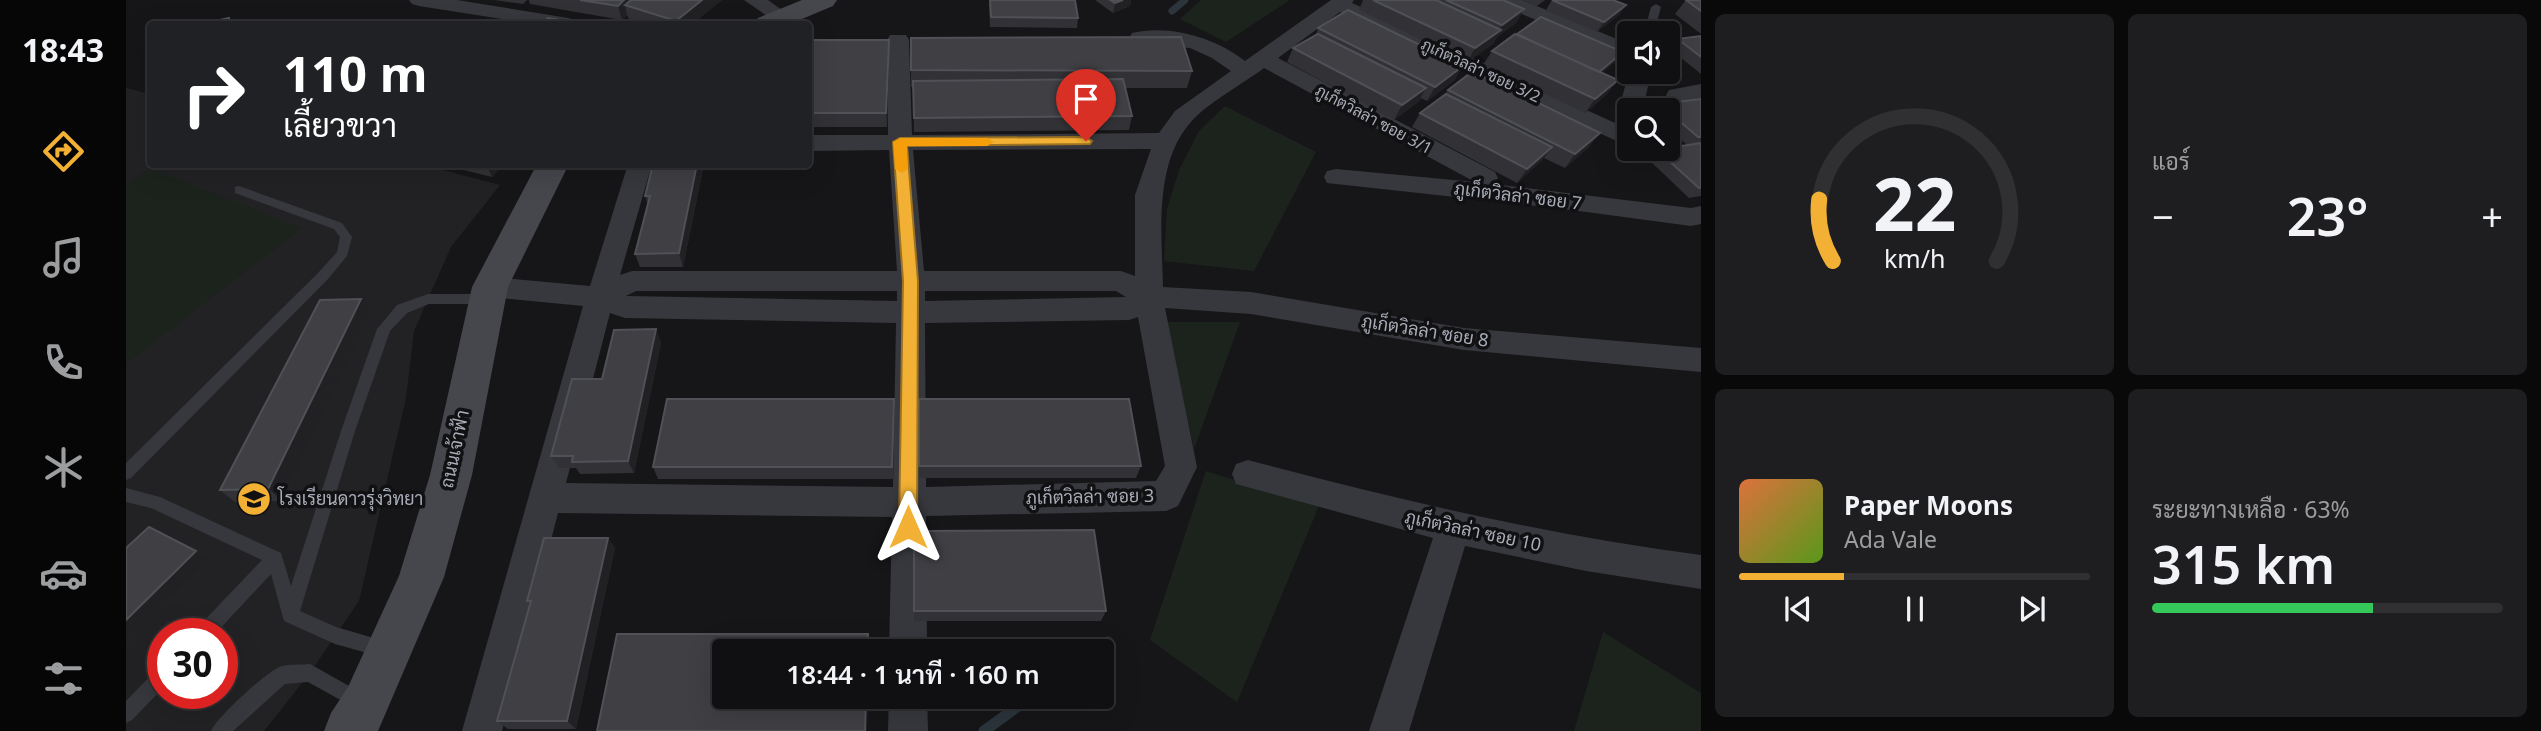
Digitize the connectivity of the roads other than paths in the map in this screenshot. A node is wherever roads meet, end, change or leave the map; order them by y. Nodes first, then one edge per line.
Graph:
1 (419, 0) edge
2 (754, 0) edge
3 (824, 0) edge
4 (1504, 0) edge
5 (1341, 2) edge
6 (1657, 7) dead end
7 (549, 21) edge
8 (775, 21) edge
9 (1653, 21) edge
10 (1115, 38) edge
11 (899, 40) dead end
12 (1617, 47) edge
13 (1254, 66) junction
14 (1701, 91) edge
15 (1677, 94) dead end
16 (1617, 122) edge
17 (1166, 141) junction
18 (900, 142) junction
19 (812, 143) edge
20 (551, 168) edge
21 (639, 168) edge
22 (1336, 177) dead end
23 (1486, 178) dead end
24 (239, 190) dead end
25 (1698, 220) edge
26 (911, 281) junction
27 (488, 293) junction
28 (600, 297) junction
29 (1149, 297) junction
30 (909, 312) junction
31 (1701, 360) edge
32 (126, 473) edge
33 (1248, 474) dead end
34 (126, 495) edge
35 (547, 498) junction
36 (908, 502) junction
37 (1453, 529) junction
38 (275, 558) junction
39 (1701, 572) edge
40 (290, 615) junction
41 (218, 618) edge
42 (908, 639) edge
43 (390, 651) junction
44 (147, 692) edge
45 (908, 709) edge
46 (126, 714) edge
47 (358, 718) edge
48 (220, 731) edge
49 (482, 731) edge
50 (908, 731) edge
51 (1389, 731) edge

1 - 7 street
2 - 8 street
3 - 8 main road
4 - 12 street
5 - 13 street, ภูเก็ตวิลล่า ซอย 3
5 - 16 street, ภูเก็ตวิลล่า ซอย 3/2
6 - 9 lane
10 - 13 street, ภูเก็ตวิลล่า ซอย 3/1
11 - 18 street
13 - 17 street, ภูเก็ตวิลล่า ซอย 3
13 - 23 street, ภูเก็ตวิลล่า ซอย 3/1
14 - 15 street
17 - 18 street
17 - 29 street, ภูเก็ตวิลล่า ซอย 3
18 - 19 street
18 - 26 street
20 - 27 main road, ถนนเจ้าฟ้า
21 - 28 street
22 - 25 street, ภูเก็ตวิลล่า ซอย 7
24 - 32 lane
26 - 28 street
26 - 29 street
26 - 30 street
27 - 28 street
27 - 40 lane
27 - 43 main road, ถนนเจ้าฟ้า
28 - 30 street
28 - 35 street
29 - 30 street
29 - 31 street, ภูเก็ตวิลล่า ซอย 8
29 - 36 street, ภูเก็ตวิลล่า ซอย 3
30 - 36 street
33 - 37 street, ภูเก็ตวิลล่า ซอย 10
34 - 38 lane
35 - 36 street, ภูเก็ตวิลล่า ซอย 3
35 - 49 street
36 - 42 street
37 - 39 street, ภูเก็ตวิลล่า ซอย 10
37 - 51 street
38 - 40 lane
38 - 41 lane
40 - 43 lane
43 - 47 main road, ถนนเจ้าฟ้า
44 - 46 lane
45 - 50 street
47 - 48 lane

